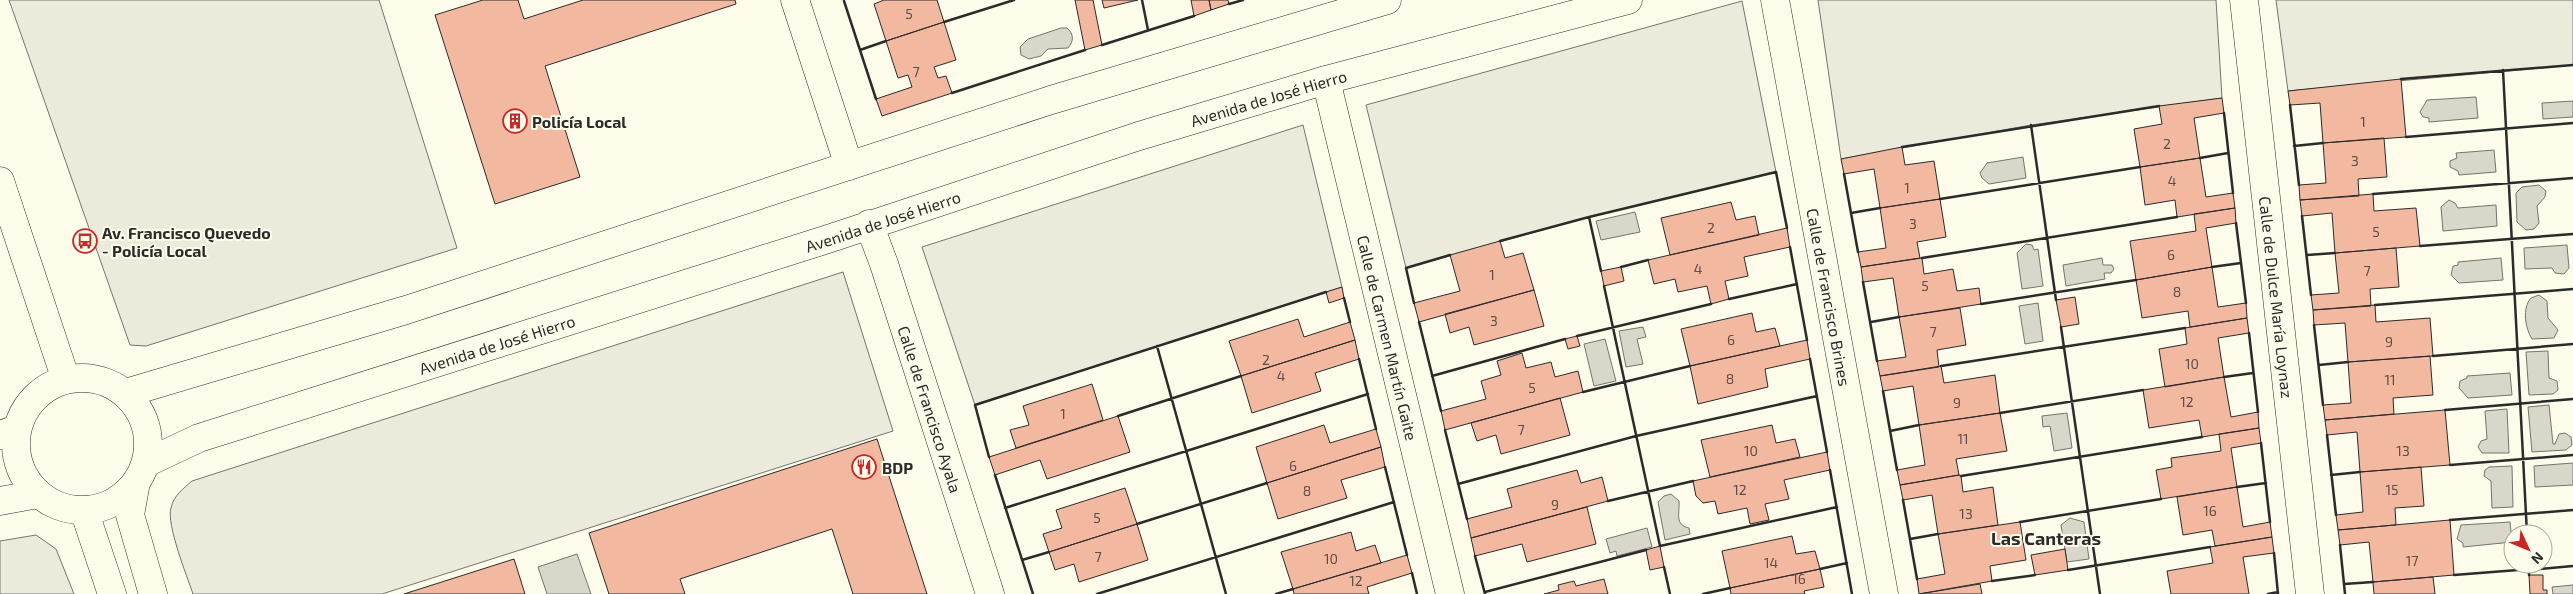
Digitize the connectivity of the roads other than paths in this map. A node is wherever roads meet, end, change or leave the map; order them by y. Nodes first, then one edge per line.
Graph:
1 (795, 0) edge
2 (1387, 0) edge
3 (1628, 0) edge
4 (1775, 0) edge
5 (2244, 0) edge
6 (1326, 80) junction
7 (849, 166) junction
8 (0, 181) edge
9 (869, 224) junction
10 (66, 380) junction
11 (126, 393) junction
12 (9, 432) edge
13 (141, 473) junction
14 (38, 494) junction
15 (0, 501) edge
16 (84, 510) junction
17 (112, 594) edge
18 (153, 594) edge
19 (990, 594) edge
20 (1450, 594) edge
21 (1884, 594) edge
22 (2310, 594) edge

1 - 7 street
2 - 7 street
3 - 6 street, Avenida de José Hierro
4 - 21 street, Calle de Francisco Brines
5 - 22 street, Calle de Dulce María Loynaz
6 - 9 street, Avenida de José Hierro
6 - 20 street, Calle de Carmen Martín Gaite
7 - 11 street
8 - 10 street
9 - 13 street, Avenida de José Hierro
9 - 19 street, Calle de Francisco Ayala
10 - 11 street
10 - 12 street
11 - 13 street
12 - 14 street
13 - 16 street
13 - 18 street
14 - 15 street
14 - 16 street
16 - 17 street

